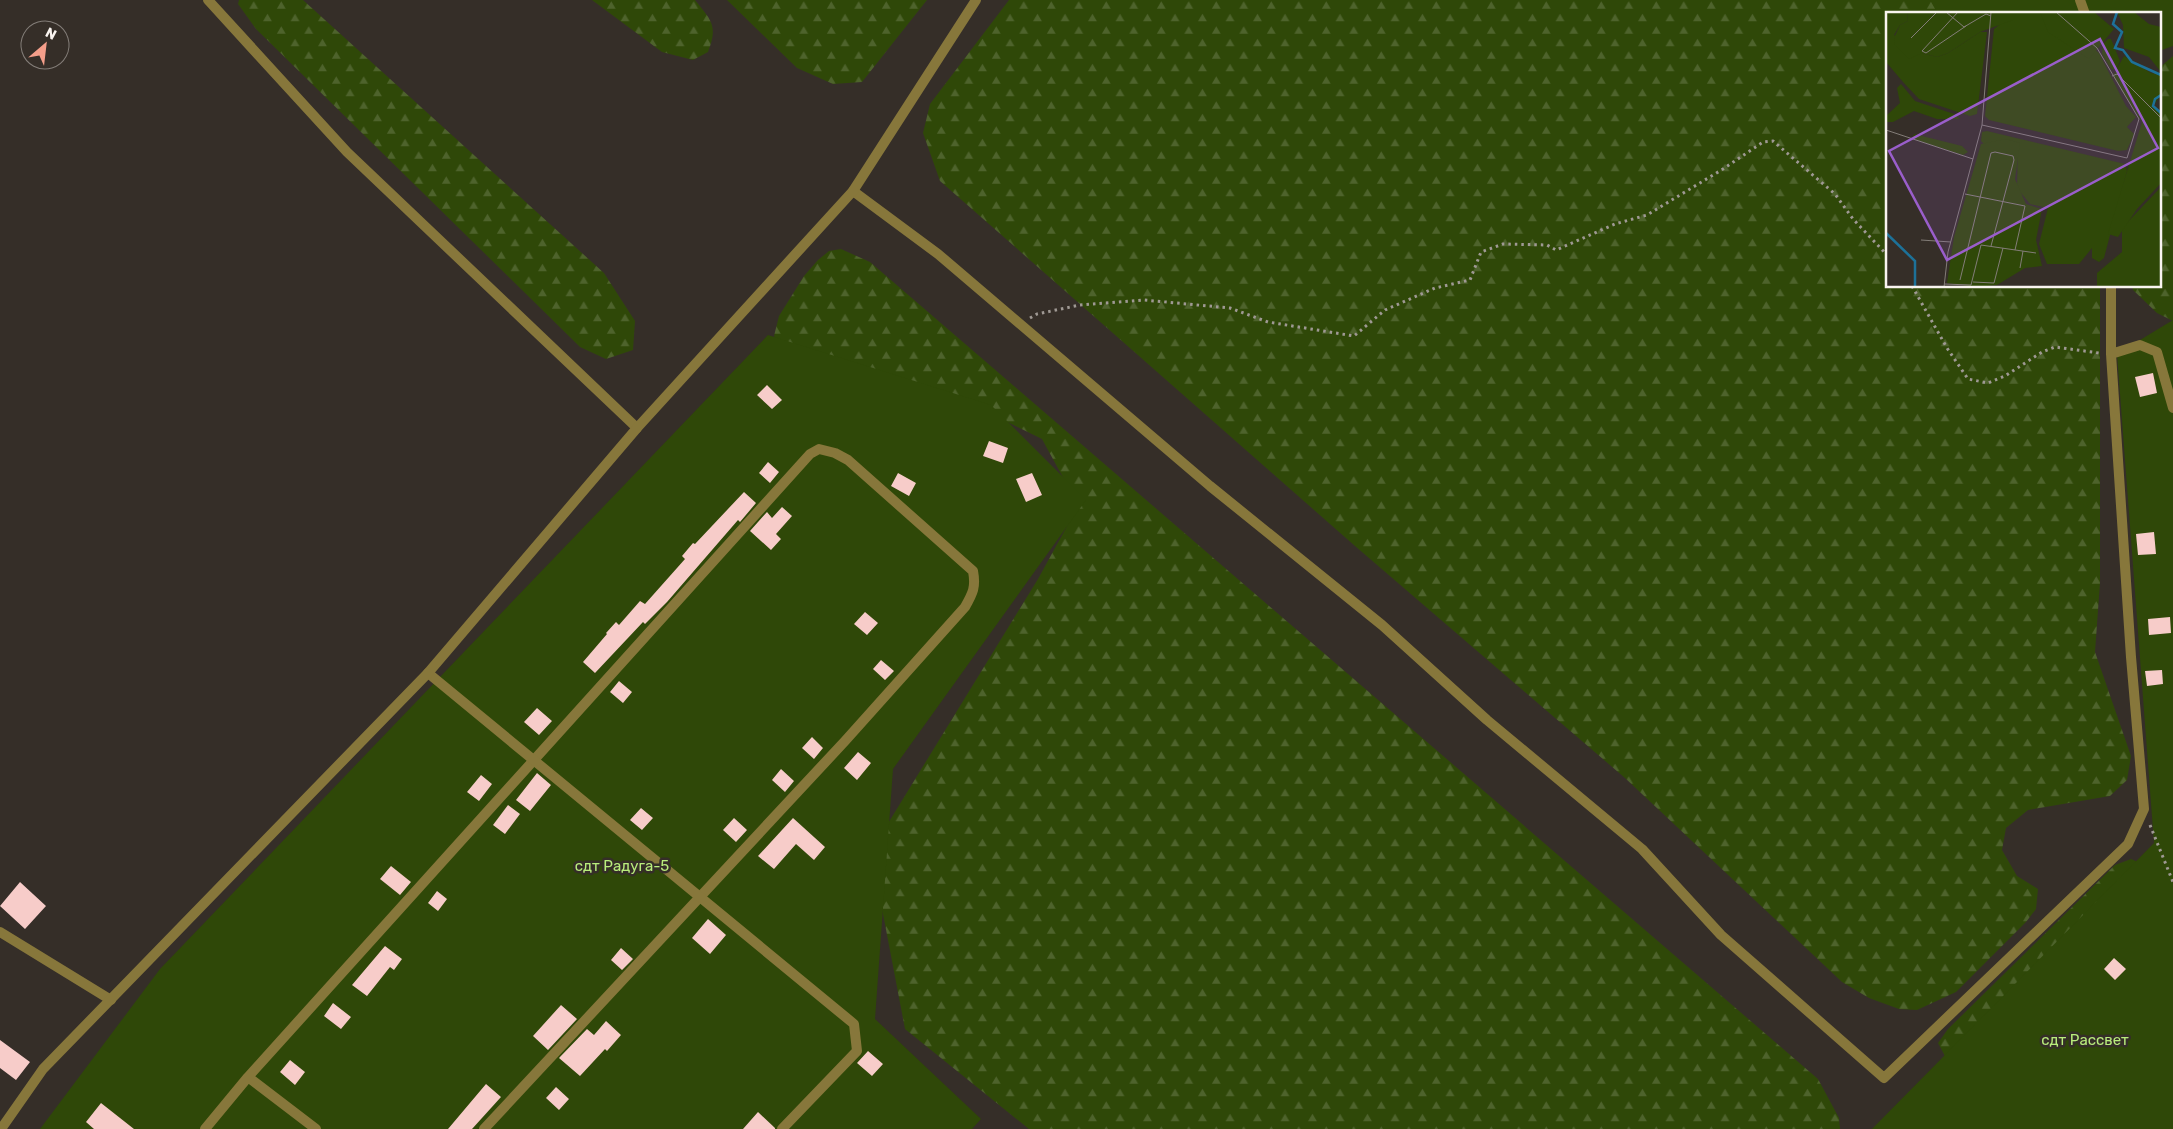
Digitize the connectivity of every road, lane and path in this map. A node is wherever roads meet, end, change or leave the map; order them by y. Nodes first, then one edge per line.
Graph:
1 (208, 0) edge
2 (976, 0) edge
3 (2080, 0) edge
4 (2084, 12) edge
5 (853, 191) junction
6 (1886, 254) edge
7 (1913, 288) edge
8 (2111, 288) edge
9 (1021, 323) junction
10 (2111, 354) junction
11 (2173, 408) edge
12 (637, 428) junction
13 (428, 674) junction
14 (532, 760) junction
15 (2144, 809) junction
16 (2173, 882) edge
17 (700, 898) junction
18 (0, 932) edge
19 (111, 1000) junction
20 (248, 1077) junction
21 (1, 1129) edge
22 (205, 1129) edge
23 (316, 1129) edge
24 (484, 1129) edge
25 (782, 1129) edge

1 - 12 street
2 - 5 street
3 - 4 street
5 - 9 street
5 - 12 street
6 - 9 path
7 - 10 path
8 - 10 street
9 - 15 street
10 - 11 street
10 - 15 street
12 - 13 street
13 - 14 street
13 - 19 street
14 - 17 street
14 - 17 street
14 - 20 street
15 - 16 path
17 - 24 street
17 - 25 street
18 - 19 street
19 - 21 street
20 - 22 street
20 - 23 street

